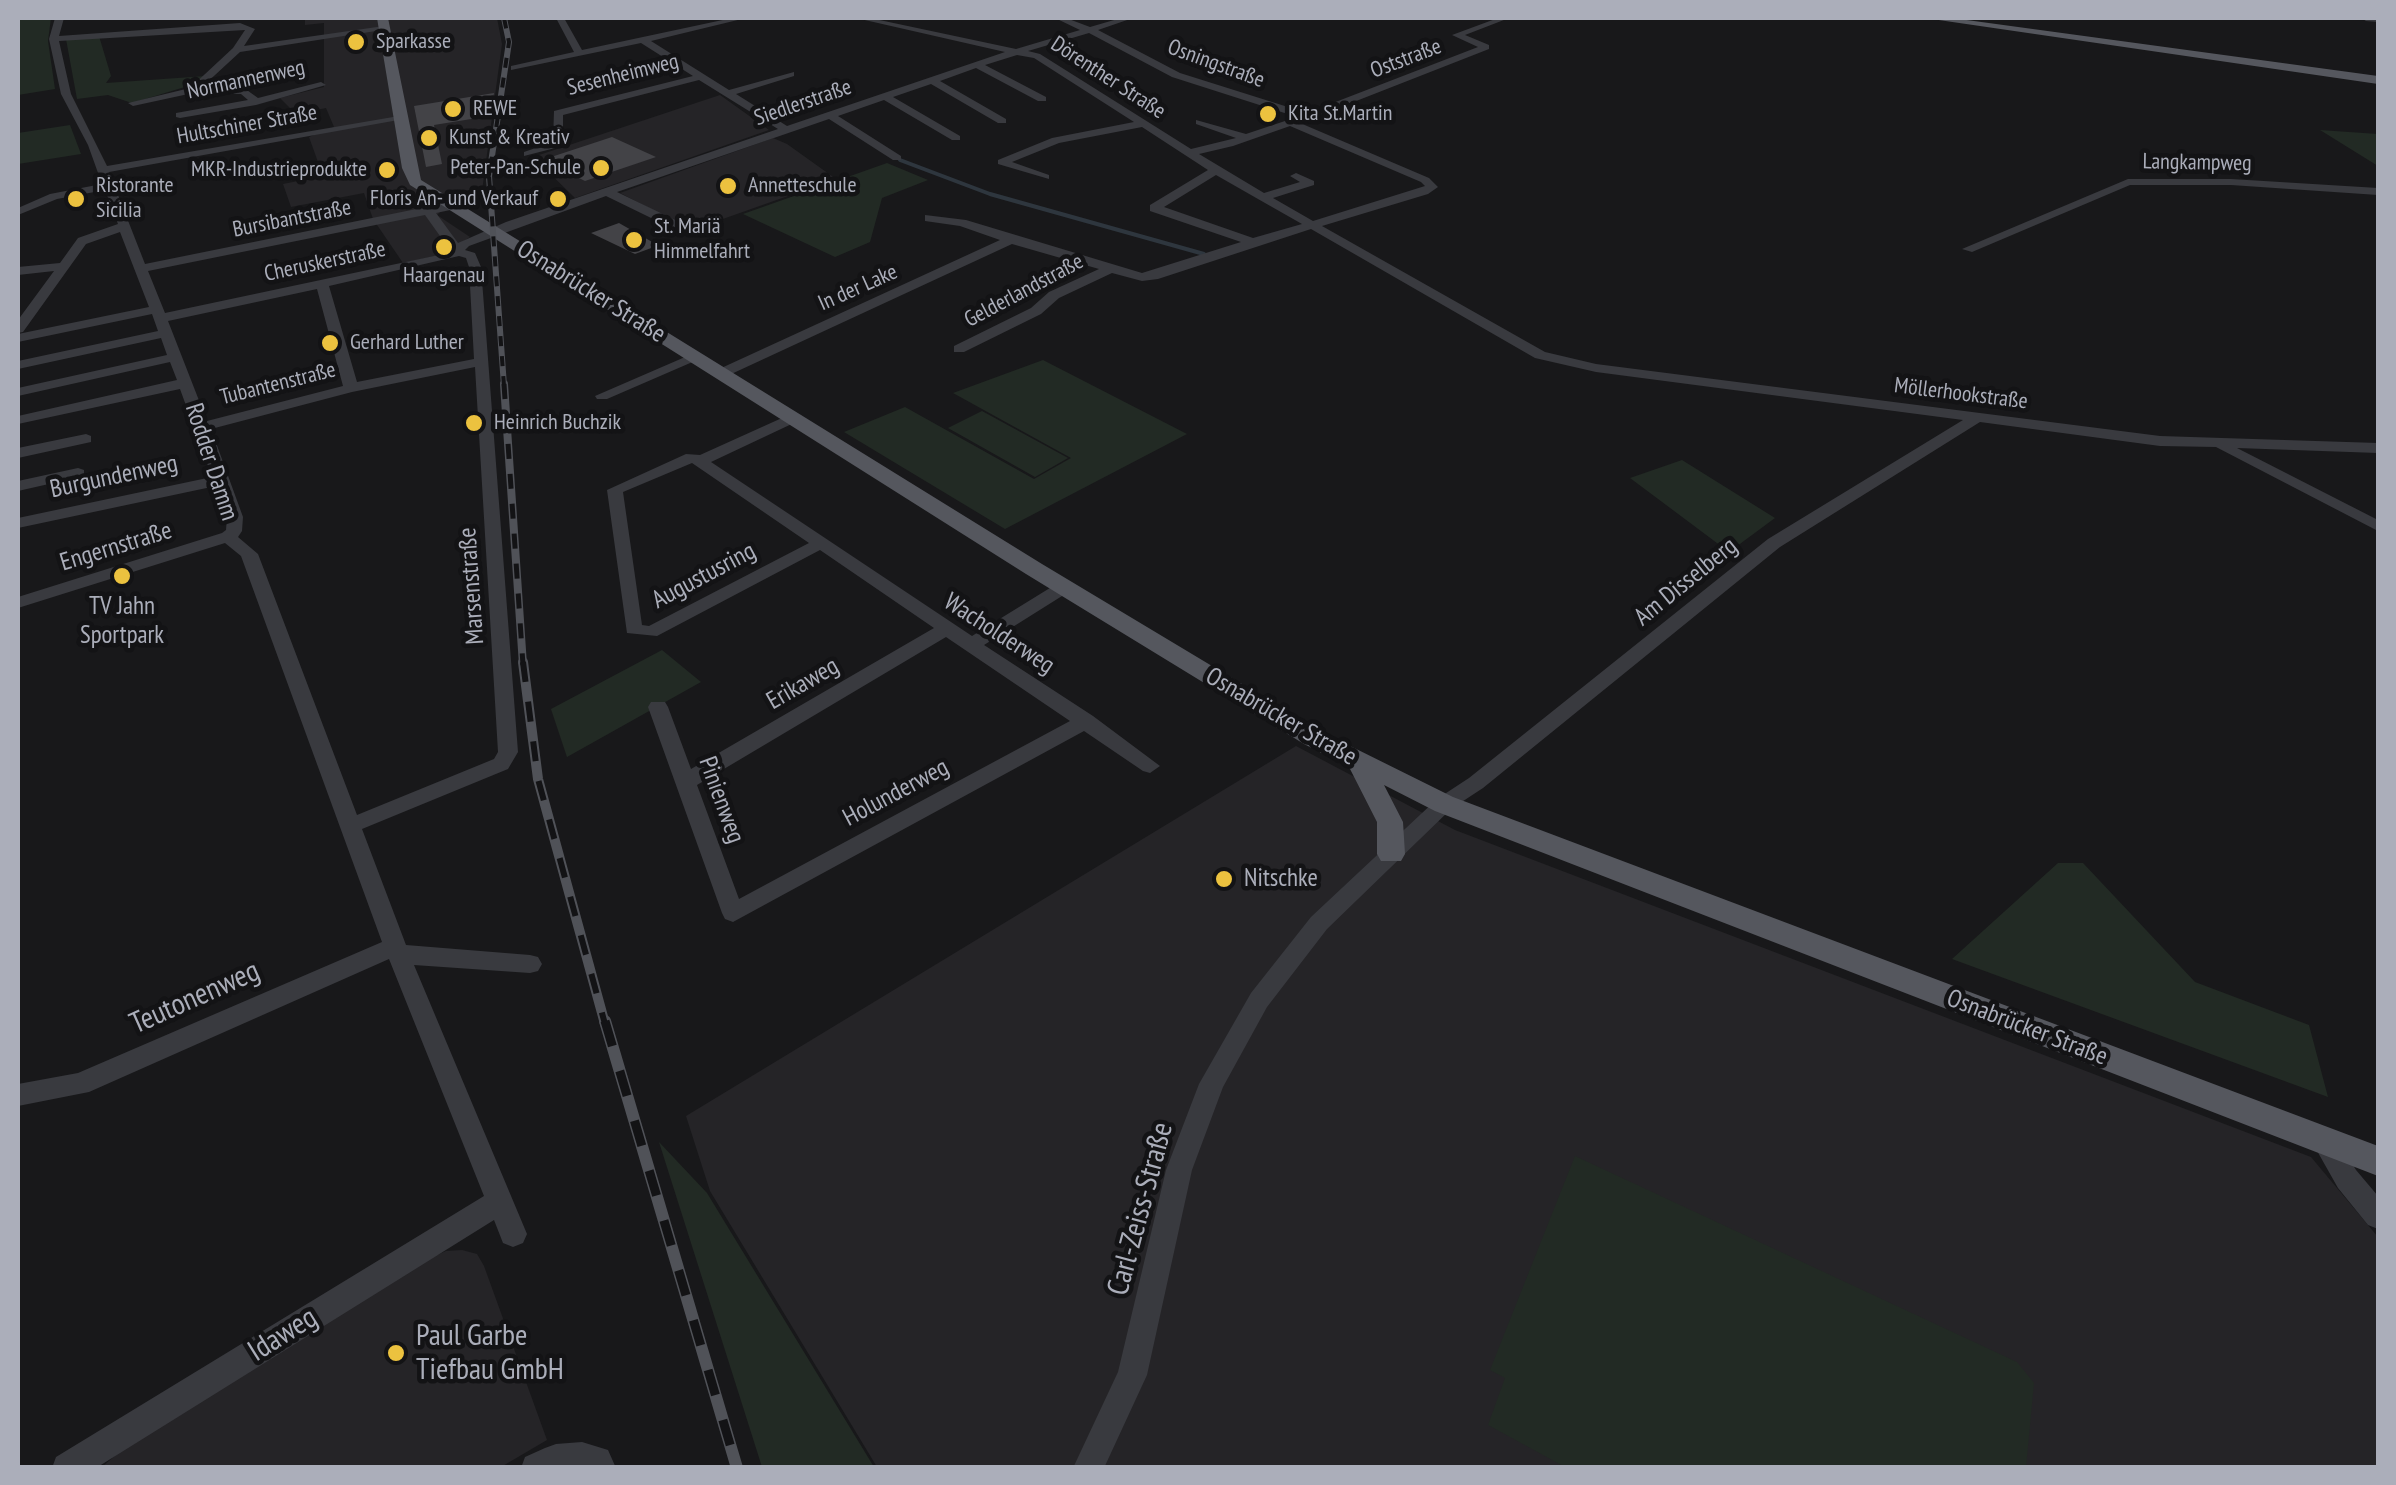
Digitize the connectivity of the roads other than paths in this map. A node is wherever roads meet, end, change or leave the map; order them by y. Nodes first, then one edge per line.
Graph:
1 (59, 18) edge
2 (190, 18) edge
3 (560, 18) edge
4 (742, 18) edge
5 (860, 18) edge
6 (1059, 18) edge
7 (1130, 18) edge
8 (1505, 18) edge
9 (1932, 18) edge
10 (2366, 18) edge
11 (2378, 19) edge
12 (383, 23) edge
13 (658, 26) dead end
14 (183, 28) junction
15 (1088, 29) junction
16 (670, 34) junction
17 (54, 39) junction
18 (643, 40) junction
19 (237, 50) junction
20 (1020, 50) junction
21 (580, 55) junction
22 (976, 64) junction
23 (514, 68) dead end
24 (790, 74) dead end
25 (699, 77) junction
26 (932, 80) junction
27 (2378, 80) edge
28 (321, 85) dead end
29 (193, 90) junction
30 (727, 94) junction
31 (884, 96) junction
32 (554, 98) dead end
33 (1042, 99) dead end
34 (256, 102) junction
35 (133, 104) dead end
36 (558, 113) junction
37 (180, 115) dead end
38 (830, 115) junction
39 (1307, 117) junction
40 (399, 118) junction
41 (1002, 121) dead end
42 (1200, 122) dead end
43 (1292, 123) junction
44 (1142, 124) junction
45 (786, 130) junction
46 (1077, 136) junction
47 (956, 138) dead end
48 (1246, 138) junction
49 (1104, 147) dead end
50 (1188, 152) junction
51 (528, 154) dead end
52 (897, 158) dead end
53 (102, 170) junction
54 (1216, 170) junction
55 (1296, 176) dead end
56 (1046, 177) dead end
57 (108, 186) junction
58 (608, 192) junction
59 (2378, 192) edge
60 (1262, 197) junction
61 (451, 206) junction
62 (18, 212) edge
63 (429, 212) junction
64 (929, 218) dead end
65 (125, 226) junction
66 (1313, 226) junction
67 (492, 232) junction
68 (690, 232) dead end
69 (1011, 240) junction
70 (1252, 242) junction
71 (1968, 249) dead end
72 (458, 252) junction
73 (63, 266) junction
74 (140, 269) junction
75 (1109, 269) junction
76 (18, 270) edge
77 (322, 283) junction
78 (161, 320) junction
79 (18, 328) edge
80 (959, 349) dead end
81 (1540, 355) joint
82 (175, 357) junction
83 (697, 358) junction
84 (482, 360) junction
85 (18, 365) edge
86 (722, 373) junction
87 (185, 383) junction
88 (351, 388) junction
89 (18, 392) edge
90 (602, 396) dead end
91 (793, 418) junction
92 (1975, 419) junction
93 (18, 420) edge
94 (202, 427) junction
95 (86, 438) dead end
96 (2217, 444) junction
97 (2378, 448) edge
98 (18, 453) edge
99 (700, 461) junction
100 (78, 473) dead end
101 (221, 480) junction
102 (18, 486) edge
103 (18, 523) edge
104 (2378, 526) edge
105 (228, 537) junction
106 (819, 544) junction
107 (1064, 587) junction
108 (18, 604) edge
109 (946, 629) junction
110 (972, 645) junction
111 (658, 707) dead end
112 (1086, 722) junction
113 (1360, 763) junction
114 (1150, 766) dead end
115 (685, 782) junction
116 (1444, 804) junction
117 (352, 825) junction
118 (1392, 854) junction
119 (733, 913) joint
120 (397, 950) junction
121 (530, 964) dead end
122 (18, 1095) edge
123 (2324, 1142) junction
124 (2378, 1161) edge
125 (499, 1202) junction
126 (2378, 1216) edge
127 (514, 1234) dead end
128 (591, 1462) edge
129 (67, 1468) edge
130 (536, 1468) edge
131 (1088, 1468) edge

1 - 17 street, Rodder Damm
2 - 14 street
3 - 21 street
4 - 16 street
5 - 20 street, Dörenther Straße
6 - 15 street, Osningstraße
7 - 15 street, Siedlerstraße
8 - 39 street, Oststraße
9 - 27 main road
10 - 11 street
12 - 19 street
12 - 40 main road, Osnabrücker Straße
13 - 16 street
14 - 17 street
14 - 19 street
15 - 20 street, Siedlerstraße
15 - 39 street, Osningstraße
16 - 18 street
17 - 53 street, Rodder Damm
18 - 21 street
18 - 25 street
19 - 29 street
20 - 22 street, Siedlerstraße
20 - 44 street, Dörenther Straße
21 - 23 street
22 - 26 street, Siedlerstraße
22 - 33 street
24 - 30 street
25 - 30 street
25 - 36 street, Sesenheimweg
26 - 31 street, Siedlerstraße
26 - 41 street
28 - 34 street, Normannenweg
29 - 34 street
29 - 35 street
30 - 45 street
31 - 38 street, Siedlerstraße
31 - 47 street
32 - 36 street, Sesenheimweg
34 - 37 street, Normannenweg
36 - 51 street, Sesenheimweg
38 - 45 street, Siedlerstraße
38 - 52 street
39 - 43 street
40 - 53 street, Hultschiner Straße
40 - 61 main road, Osnabrücker Straße
42 - 48 street
43 - 48 street
43 - 66 street
44 - 46 street
44 - 50 street, Dörenther Straße
45 - 58 street, Siedlerstraße
46 - 49 street
46 - 56 street
48 - 50 street
50 - 54 street, Dörenther Straße
53 - 57 street, Rodder Damm
54 - 60 street, Dörenther Straße
54 - 70 street
55 - 60 street
57 - 62 street
57 - 65 street, Rodder Damm
58 - 67 street, Siedlerstraße
58 - 68 street
59 - 71 street, Langkampweg
60 - 66 street, Dörenther Straße
61 - 63 street, Bursibantstraße
61 - 67 main road, Osnabrücker Straße
63 - 72 street
63 - 74 street, Bursibantstraße
64 - 69 street
65 - 73 street
65 - 74 street, Rodder Damm
66 - 70 street
66 - 81 street, Dörenther Straße
67 - 72 street, Cheruskerstraße
67 - 83 main road, Osnabrücker Straße
69 - 75 street
69 - 86 street, In der Lake
70 - 75 street
72 - 77 street, Cheruskerstraße
72 - 84 street, Marsenstraße
73 - 76 street
73 - 79 street
74 - 78 street, Rodder Damm
75 - 80 street, Gelderlandstraße
77 - 78 street, Cheruskerstraße
77 - 88 street
78 - 79 street
78 - 82 street, Rodder Damm
78 - 85 street
81 - 92 street, Möllerhookstraße
82 - 87 street, Rodder Damm
82 - 89 street
83 - 86 main road, Osnabrücker Straße
83 - 90 street
84 - 88 street, Tubantenstraße
84 - 117 street, Marsenstraße
86 - 91 main road, Osnabrücker Straße
87 - 93 street
87 - 94 street, Rodder Damm
88 - 94 street, Tubantenstraße
91 - 99 street, Augustusring
91 - 107 main road, Osnabrücker Straße
92 - 96 street, Möllerhookstraße
92 - 116 street, Am Disselberg
94 - 101 street, Rodder Damm
95 - 98 street
96 - 97 street, Möllerhookstraße
96 - 104 street
99 - 106 street, Augustusring
99 - 106 street, Augustusring
100 - 102 street
101 - 103 street, Burgundenweg
101 - 105 street, Rodder Damm
105 - 108 street, Engernstraße
105 - 117 street, Rodder Damm
106 - 109 street, Wacholderweg
107 - 110 street
107 - 113 main road, Osnabrücker Straße
109 - 110 street, Wacholderweg
109 - 115 street, Erikaweg
110 - 112 street, Wacholderweg
111 - 115 street, Pinienweg
112 - 114 street, Wacholderweg
112 - 119 street, Holunderweg
113 - 116 main road, Osnabrücker Straße
113 - 118 main road
115 - 119 street, Pinienweg
116 - 118 street, Carl-Zeiss-Straße
116 - 123 main road, Osnabrücker Straße
117 - 120 street, Rodder Damm
118 - 131 street, Carl-Zeiss-Straße
120 - 121 street
120 - 122 street, Teutonenweg
120 - 125 street, Rodder Damm
123 - 124 main road, Osnabrücker Straße
123 - 126 street
125 - 127 street, Rodder Damm
125 - 129 street, Idaweg
128 - 130 street

